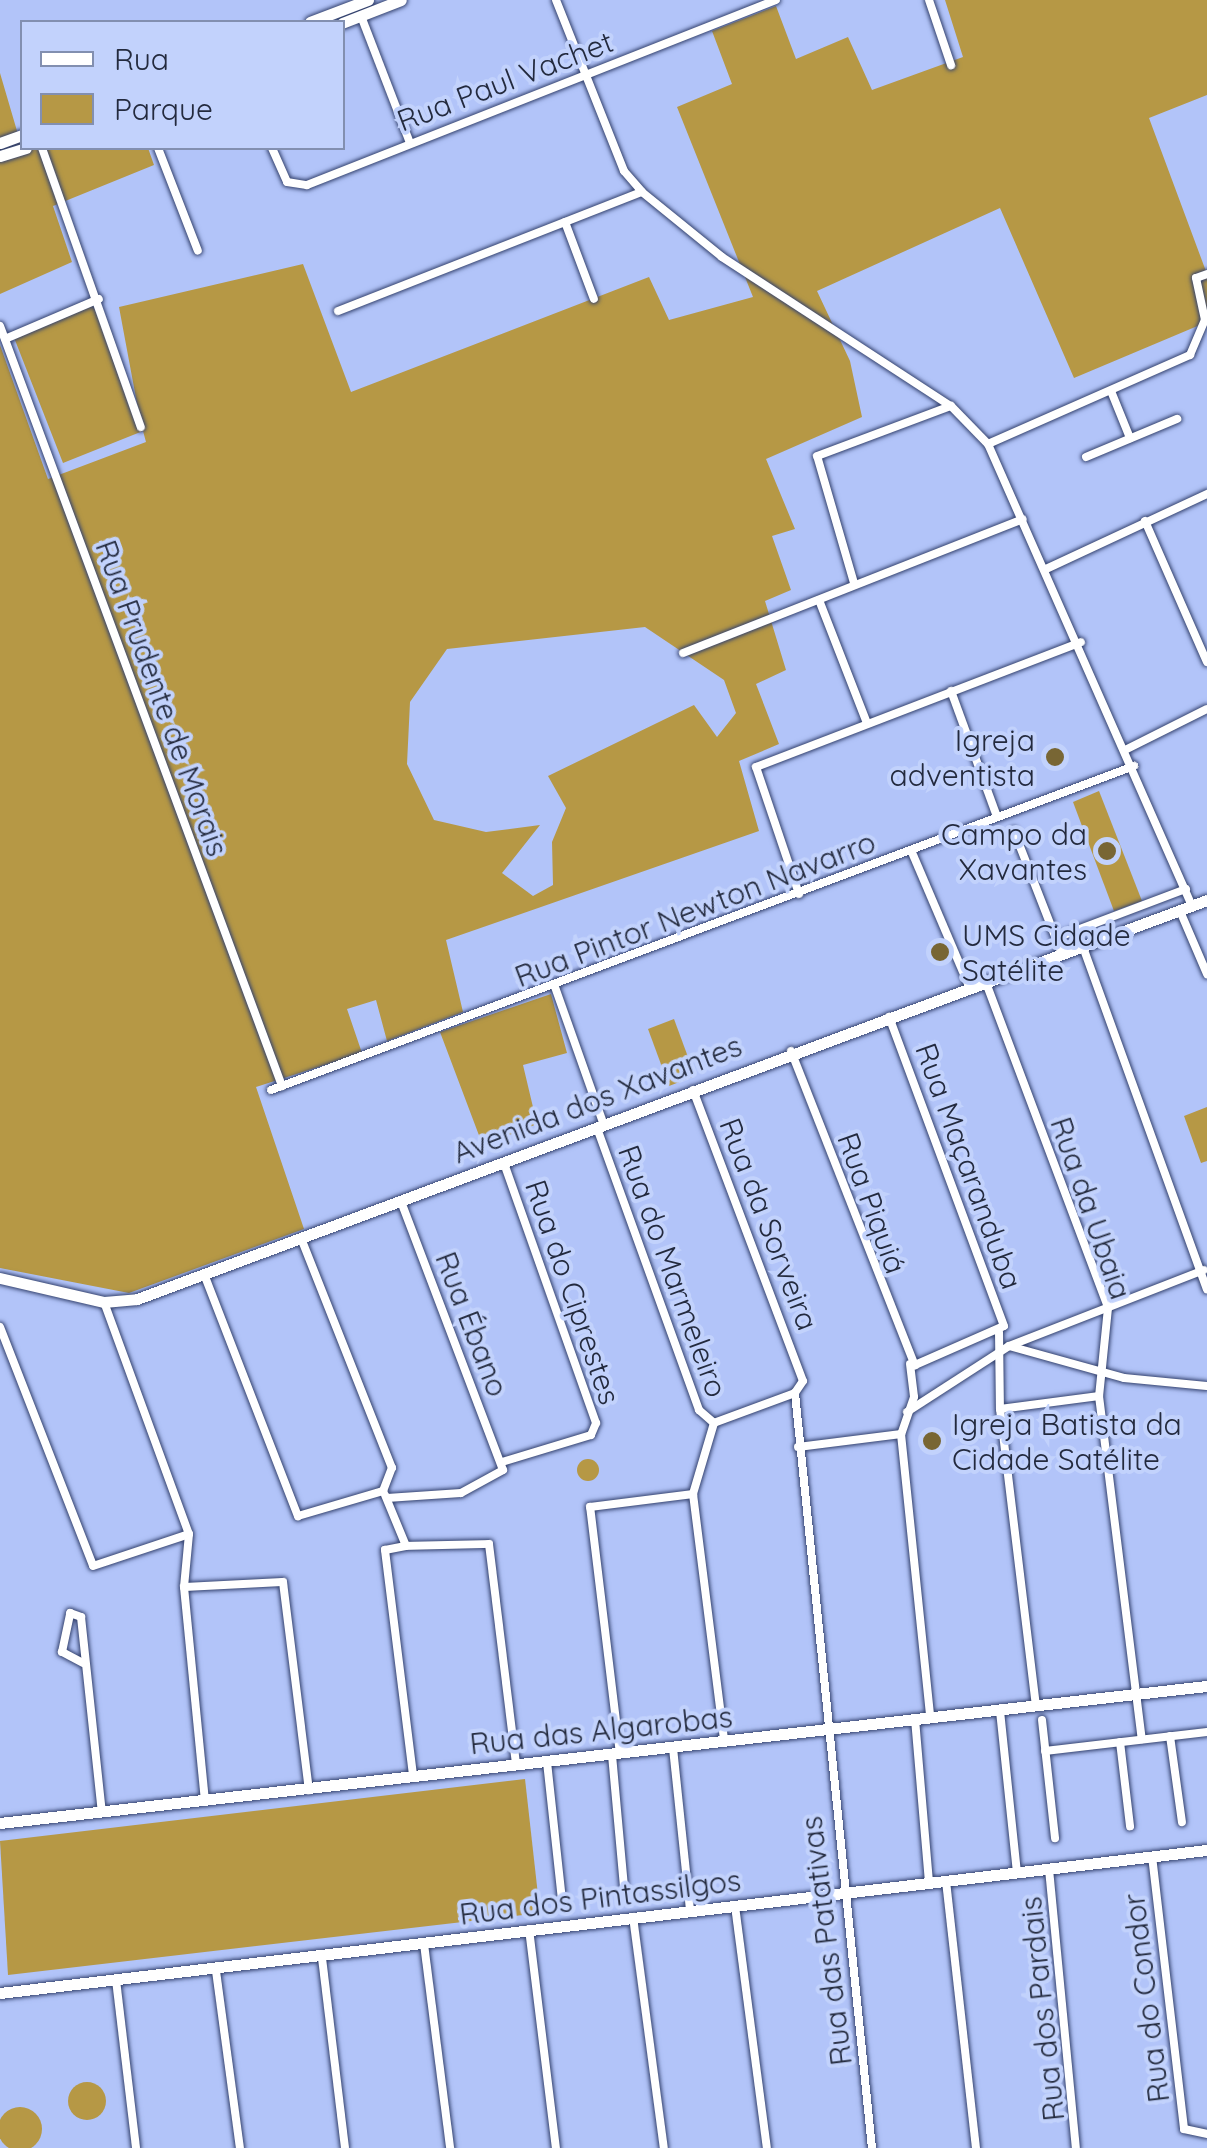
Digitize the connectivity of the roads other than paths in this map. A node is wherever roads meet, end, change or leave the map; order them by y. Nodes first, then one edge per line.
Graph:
1 (368, 0) edge
2 (401, 0) edge
3 (556, 0) edge
4 (776, 0) edge
5 (929, 0) edge
6 (361, 16) junction
7 (315, 20) edge
8 (345, 22) edge
9 (951, 66) dead end
10 (585, 74) junction
11 (410, 143) junction
12 (43, 150) edge
13 (159, 150) edge
14 (273, 150) edge
15 (642, 192) junction
16 (565, 222) junction
17 (198, 250) dead end
18 (1207, 274) edge
19 (99, 299) junction
20 (594, 299) dead end
21 (338, 311) dead end
22 (1206, 321) edge
23 (0, 326) edge
24 (5, 339) junction
25 (1112, 391) junction
26 (952, 406) junction
27 (1177, 418) dead end
28 (141, 427) dead end
29 (1130, 438) junction
30 (988, 444) junction
31 (1086, 457) dead end
32 (1207, 494) edge
33 (1023, 519) junction
34 (1145, 522) junction
35 (1046, 569) junction
36 (854, 583) junction
37 (819, 600) junction
38 (1081, 642) junction
39 (683, 652) dead end
40 (1207, 662) edge
41 (951, 691) junction
42 (1207, 710) edge
43 (867, 722) junction
44 (1127, 749) junction
45 (1134, 766) junction
46 (997, 818) junction
47 (1014, 831) dead end
48 (911, 850) junction
49 (1186, 890) junction
50 (798, 894) junction
51 (1207, 900) edge
52 (1186, 908) junction
53 (1118, 915) junction
54 (1092, 924) junction
55 (1124, 932) junction
56 (1056, 938) junction
57 (1098, 941) junction
58 (1082, 946) junction
59 (1062, 954) junction
60 (1207, 974) edge
61 (985, 980) junction
62 (968, 986) junction
63 (556, 987) junction
64 (890, 1017) junction
65 (792, 1051) junction
66 (282, 1086) junction
67 (271, 1090) dead end
68 (693, 1090) junction
69 (600, 1126) junction
70 (504, 1162) junction
71 (400, 1202) junction
72 (301, 1238) junction
73 (1204, 1270) junction
74 (204, 1274) junction
75 (0, 1278) edge
76 (1207, 1289) edge
77 (104, 1302) junction
78 (1108, 1308) junction
79 (0, 1327) edge
80 (1001, 1331) junction
81 (1010, 1346) junction
82 (1000, 1352) junction
83 (913, 1364) junction
84 (1103, 1372) junction
85 (1207, 1386) edge
86 (795, 1394) junction
87 (1099, 1396) junction
88 (1000, 1408) junction
89 (907, 1412) junction
90 (714, 1423) junction
91 (901, 1434) junction
92 (798, 1446) junction
93 (502, 1462) junction
94 (385, 1494) junction
95 (693, 1494) junction
96 (190, 1534) junction
97 (406, 1546) junction
98 (184, 1587) junction
99 (84, 1663) junction
100 (1207, 1686) edge
101 (1138, 1694) junction
102 (1036, 1706) junction
103 (1000, 1711) junction
104 (930, 1717) junction
105 (915, 1719) junction
106 (1042, 1720) dead end
107 (825, 1730) junction
108 (1207, 1732) edge
109 (1170, 1736) junction
110 (1142, 1739) junction
111 (724, 1741) junction
112 (1120, 1742) junction
113 (673, 1748) junction
114 (1045, 1751) junction
115 (616, 1755) junction
116 (548, 1762) junction
117 (516, 1765) junction
118 (413, 1776) junction
119 (309, 1790) junction
120 (206, 1801) junction
121 (102, 1812) junction
122 (1182, 1822) dead end
123 (0, 1823) edge
124 (1130, 1826) dead end
125 (1055, 1838) dead end
126 (1207, 1850) edge
127 (1152, 1856) junction
128 (1050, 1868) junction
129 (1016, 1872) junction
130 (946, 1881) junction
131 (929, 1883) junction
132 (841, 1892) junction
133 (625, 1898) dead end
134 (562, 1901) dead end
135 (734, 1906) junction
136 (690, 1910) junction
137 (633, 1917) junction
138 (529, 1929) junction
139 (424, 1944) junction
140 (322, 1958) junction
141 (216, 1971) junction
142 (116, 1980) junction
143 (0, 1993) edge
144 (1207, 2134) edge
145 (1078, 2146) edge
146 (136, 2148) edge
147 (240, 2148) edge
148 (345, 2148) edge
149 (450, 2148) edge
150 (556, 2148) edge
151 (664, 2148) edge
152 (767, 2148) edge
153 (872, 2148) edge
154 (976, 2148) edge

1 - 7 street
2 - 6 street
3 - 10 street
4 - 10 street, Rua Paul Vachet
5 - 9 street
6 - 8 street
6 - 11 street
10 - 11 street, Rua Paul Vachet
10 - 15 street
11 - 14 street, Rua Paul Vachet
12 - 19 street
13 - 17 street
15 - 16 street
15 - 26 street
16 - 20 street
16 - 21 street
18 - 22 street
19 - 24 street
19 - 28 street
22 - 25 street
23 - 24 street, Rua Prudente de Morais
24 - 66 street, Rua Prudente de Morais
25 - 29 street
25 - 30 street
26 - 30 street
26 - 36 street
27 - 29 street
29 - 31 street
30 - 33 street
32 - 34 street
33 - 35 street
33 - 36 street
34 - 35 street
34 - 40 street
35 - 38 street
36 - 37 street
37 - 39 street
37 - 43 street
38 - 41 street
38 - 44 street
41 - 43 street
41 - 46 street
42 - 44 street
43 - 50 street
44 - 45 street
45 - 46 street, Rua Pintor Newton Navarro
45 - 49 street
46 - 48 street, Rua Pintor Newton Navarro
47 - 56 street
48 - 50 street, Rua Pintor Newton Navarro
48 - 62 street
49 - 52 street
49 - 53 street
50 - 63 street, Rua Pintor Newton Navarro
51 - 52 street, Avenida dos Xavantes
52 - 55 street, Avenida dos Xavantes
52 - 60 street
53 - 54 street
53 - 55 street
54 - 56 street
54 - 57 street
55 - 57 street, Avenida dos Xavantes
56 - 59 street
57 - 58 street, Avenida dos Xavantes
58 - 59 street, Avenida dos Xavantes
58 - 73 street
59 - 61 street, Avenida dos Xavantes
61 - 62 street, Avenida dos Xavantes
61 - 78 street, Rua da Ubaia
62 - 64 street, Avenida dos Xavantes
63 - 66 street, Rua Pintor Newton Navarro
63 - 69 street, Rua do Marmeleiro
64 - 65 street, Avenida dos Xavantes
64 - 80 street, Rua Maçaranduba
65 - 68 street, Avenida dos Xavantes
65 - 83 street, Rua Piquiá
66 - 67 street, Rua Pintor Newton Navarro
68 - 69 street, Avenida dos Xavantes
68 - 86 street, Rua da Sorveira
69 - 70 street, Avenida dos Xavantes
69 - 90 street, Rua do Marmeleiro
70 - 71 street, Avenida dos Xavantes
70 - 93 street, Rua do Ciprestes
71 - 72 street, Avenida dos Xavantes
71 - 93 street, Rua Ébano
72 - 74 street, Avenida dos Xavantes
72 - 94 street
73 - 76 street
73 - 78 street
74 - 77 street, Avenida dos Xavantes
74 - 94 street
75 - 77 street, Avenida dos Xavantes
77 - 96 street
78 - 81 street
78 - 84 street, Rua da Ubaia
79 - 96 street
80 - 82 street, Rua Maçaranduba
80 - 83 street
81 - 82 street
81 - 84 street
82 - 88 street, Rua Maçaranduba
82 - 89 street
83 - 89 street
84 - 85 street
84 - 87 street, Rua da Ubaia
86 - 90 street
86 - 92 street
87 - 88 street
87 - 101 street, Rua da Ubaia
88 - 102 street
89 - 91 street
90 - 95 street
91 - 92 street
91 - 104 street
92 - 107 street
93 - 94 street
94 - 97 street
95 - 111 street
95 - 115 street
96 - 98 street
97 - 117 street
97 - 118 street
98 - 119 street
98 - 120 street
99 - 99 street
99 - 121 street
100 - 101 street, Rua das Algarobas
101 - 102 street, Rua das Algarobas
101 - 110 street, Rua da Ubaia
102 - 103 street, Rua das Algarobas
103 - 104 street, Rua das Algarobas
103 - 129 street
104 - 105 street, Rua das Algarobas
105 - 107 street, Rua das Algarobas
105 - 131 street
106 - 114 street
107 - 111 street, Rua das Algarobas
107 - 132 street, Rua das Patativas
108 - 109 street
109 - 110 street
109 - 122 street
110 - 112 street
111 - 113 street, Rua das Algarobas
112 - 114 street
112 - 124 street
113 - 115 street, Rua das Algarobas
113 - 136 street
114 - 125 street
115 - 116 street, Rua das Algarobas
115 - 133 street
116 - 117 street, Rua das Algarobas
116 - 134 street
117 - 118 street, Rua das Algarobas
118 - 119 street, Rua das Algarobas
119 - 120 street, Rua das Algarobas
120 - 121 street, Rua das Algarobas
121 - 123 street, Rua das Algarobas
126 - 127 street, Rua dos Pintassilgos
127 - 128 street, Rua dos Pintassilgos
127 - 144 street, Rua do Condor
128 - 129 street, Rua dos Pintassilgos
128 - 145 street, Rua dos Pardais
129 - 130 street, Rua dos Pintassilgos
130 - 131 street, Rua dos Pintassilgos
130 - 154 street
131 - 132 street, Rua dos Pintassilgos
132 - 135 street, Rua dos Pintassilgos
132 - 153 street, Rua das Patativas
135 - 136 street, Rua dos Pintassilgos
135 - 152 street
136 - 137 street, Rua dos Pintassilgos
137 - 138 street, Rua dos Pintassilgos
137 - 151 street
138 - 139 street, Rua dos Pintassilgos
138 - 150 street
139 - 140 street, Rua dos Pintassilgos
139 - 149 street
140 - 141 street, Rua dos Pintassilgos
140 - 148 street
141 - 142 street, Rua dos Pintassilgos
141 - 147 street
142 - 143 street, Rua dos Pintassilgos
142 - 146 street

